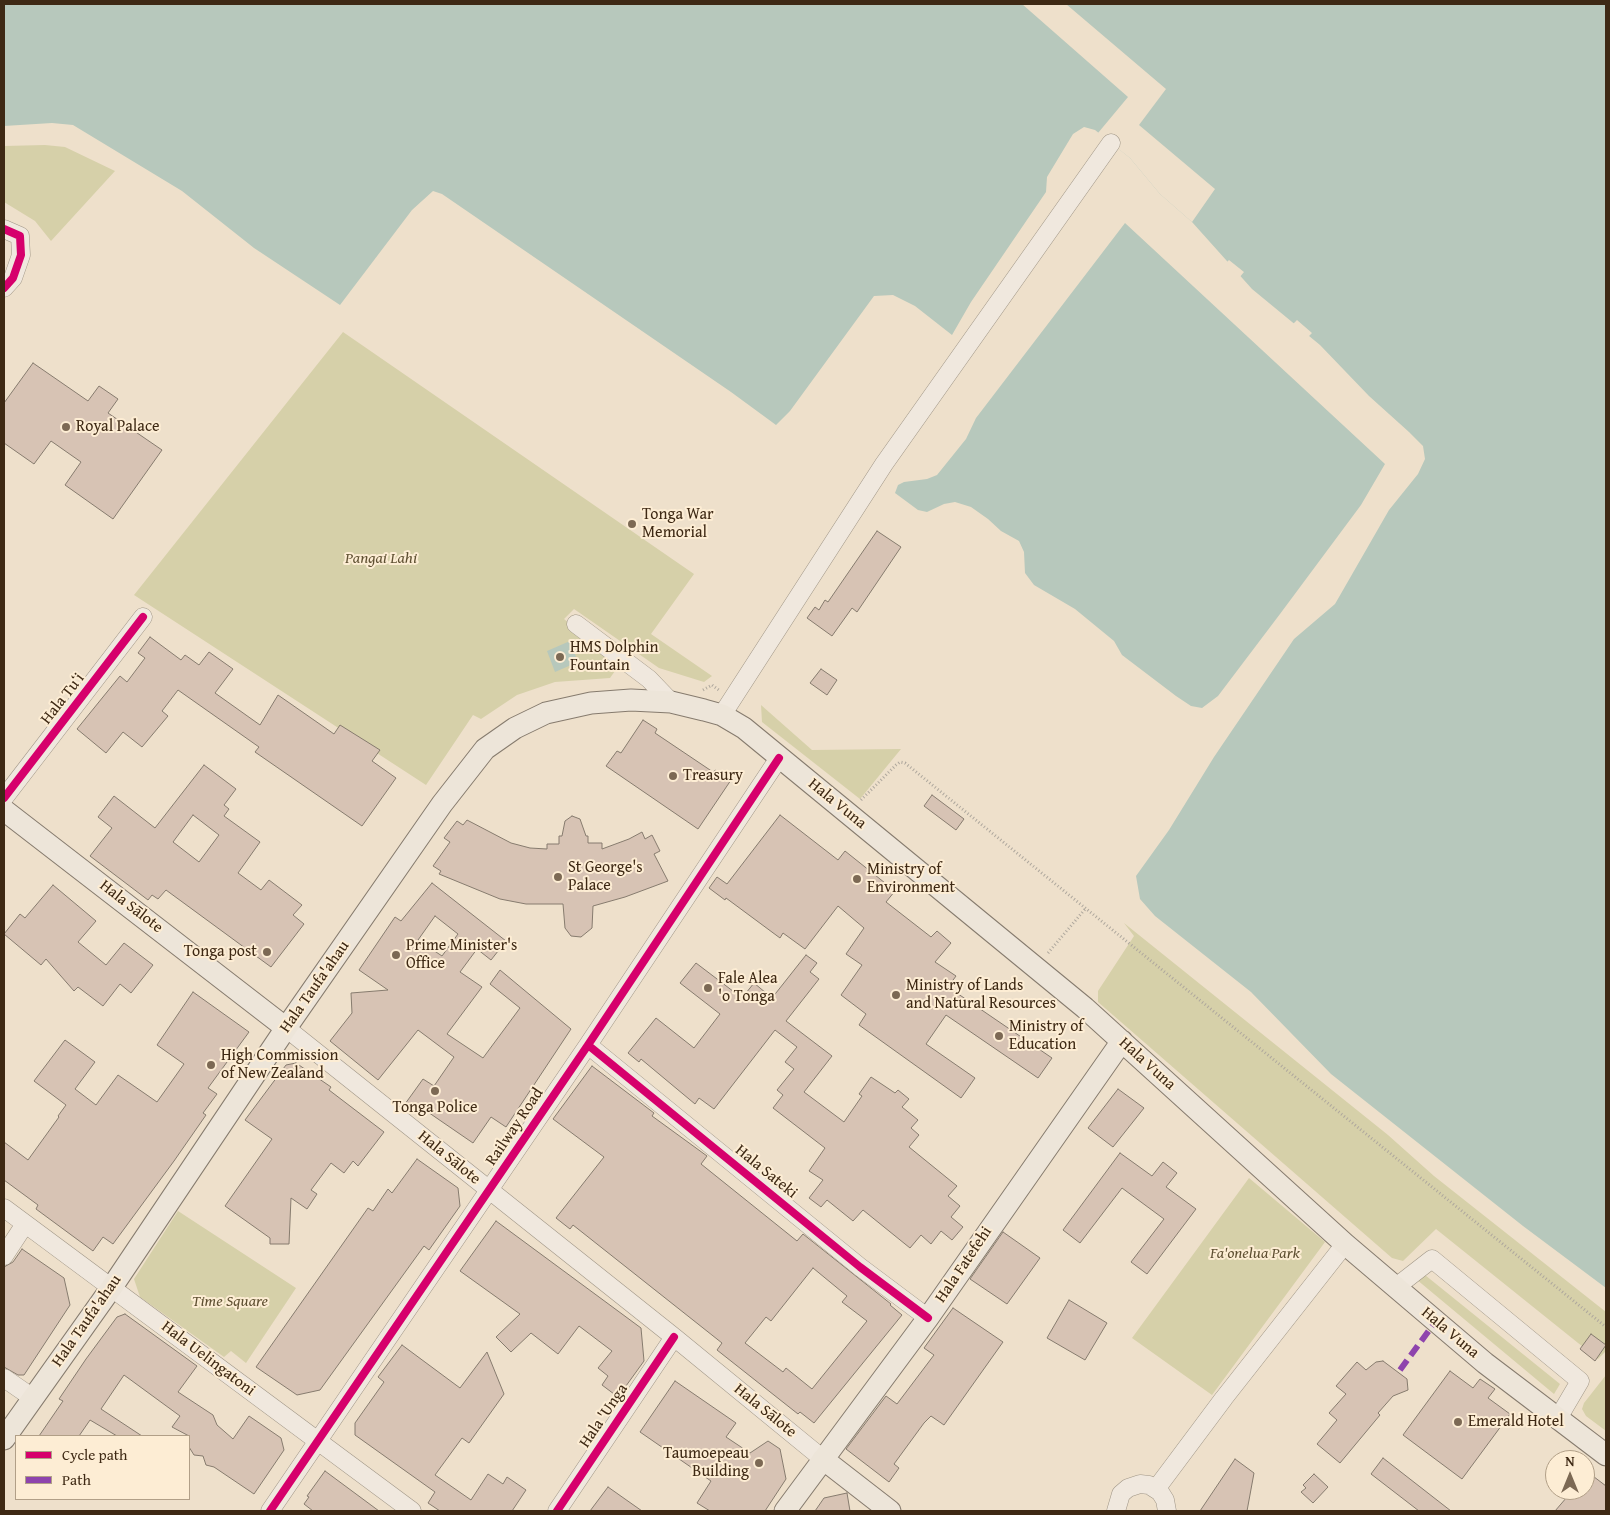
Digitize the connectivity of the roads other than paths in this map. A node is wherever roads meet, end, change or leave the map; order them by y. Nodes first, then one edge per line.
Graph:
1 (1111, 143) dead end
2 (4, 229) edge
3 (8, 283) edge
4 (143, 617) dead end
5 (576, 624) dead end
6 (671, 702) junction
7 (727, 707) junction
8 (779, 758) junction
9 (4, 798) edge
10 (4, 810) edge
11 (286, 1028) junction
12 (1122, 1041) junction
13 (588, 1045) junction
14 (488, 1190) junction
15 (4, 1208) edge
16 (25, 1224) junction
17 (1345, 1244) junction
18 (4, 1256) edge
19 (112, 1287) junction
20 (1396, 1288) junction
21 (928, 1318) junction
22 (674, 1337) junction
23 (4, 1378) edge
24 (33, 1398) junction
25 (1557, 1420) junction
26 (4, 1439) edge
27 (318, 1441) junction
28 (1606, 1455) edge
29 (823, 1459) junction
30 (1156, 1489) junction
31 (270, 1511) edge
32 (412, 1511) edge
33 (557, 1511) edge
34 (785, 1511) edge
35 (890, 1511) edge
36 (1116, 1511) edge
37 (1167, 1511) edge

1 - 7 street
2 - 3 street
4 - 9 street, Hala Tuʻi
5 - 6 street
6 - 7 main road, Hala Vuna
6 - 11 main road, Hala Taufa'ahau
7 - 8 main road, Hala Vuna
8 - 12 main road, Hala Vuna
8 - 13 street, Railway Road
10 - 11 main road, Hala Sālote
11 - 14 street, Hala Sālote
11 - 19 main road, Hala Taufa'ahau
12 - 17 main road, Hala Vuna
12 - 21 main road, Hala Fatefehi
13 - 14 street, Railway Road
13 - 21 street, Hala Sateki
14 - 22 street, Hala Sālote
14 - 27 street, Railway Road
15 - 16 street, Hala Uelingatoni
16 - 18 street
16 - 19 street, Hala Uelingatoni
17 - 20 main road, Hala Vuna
17 - 30 street
19 - 24 main road, Hala Taufa'ahau
19 - 27 street, Hala Uelingatoni
20 - 25 main road, Hala Vuna
20 - 25 street
21 - 29 main road, Hala Fatefehi
22 - 29 street, Hala Sālote
22 - 33 street, Hala 'Unga
23 - 24 street
24 - 26 main road, Hala Taufa'ahau
25 - 28 main road, Hala Vuna
27 - 31 street, Railway Road
27 - 32 street, Hala Uelingatoni
29 - 34 main road, Hala Fatefehi
29 - 35 main road, Hala Sālote
30 - 36 street
30 - 37 street

